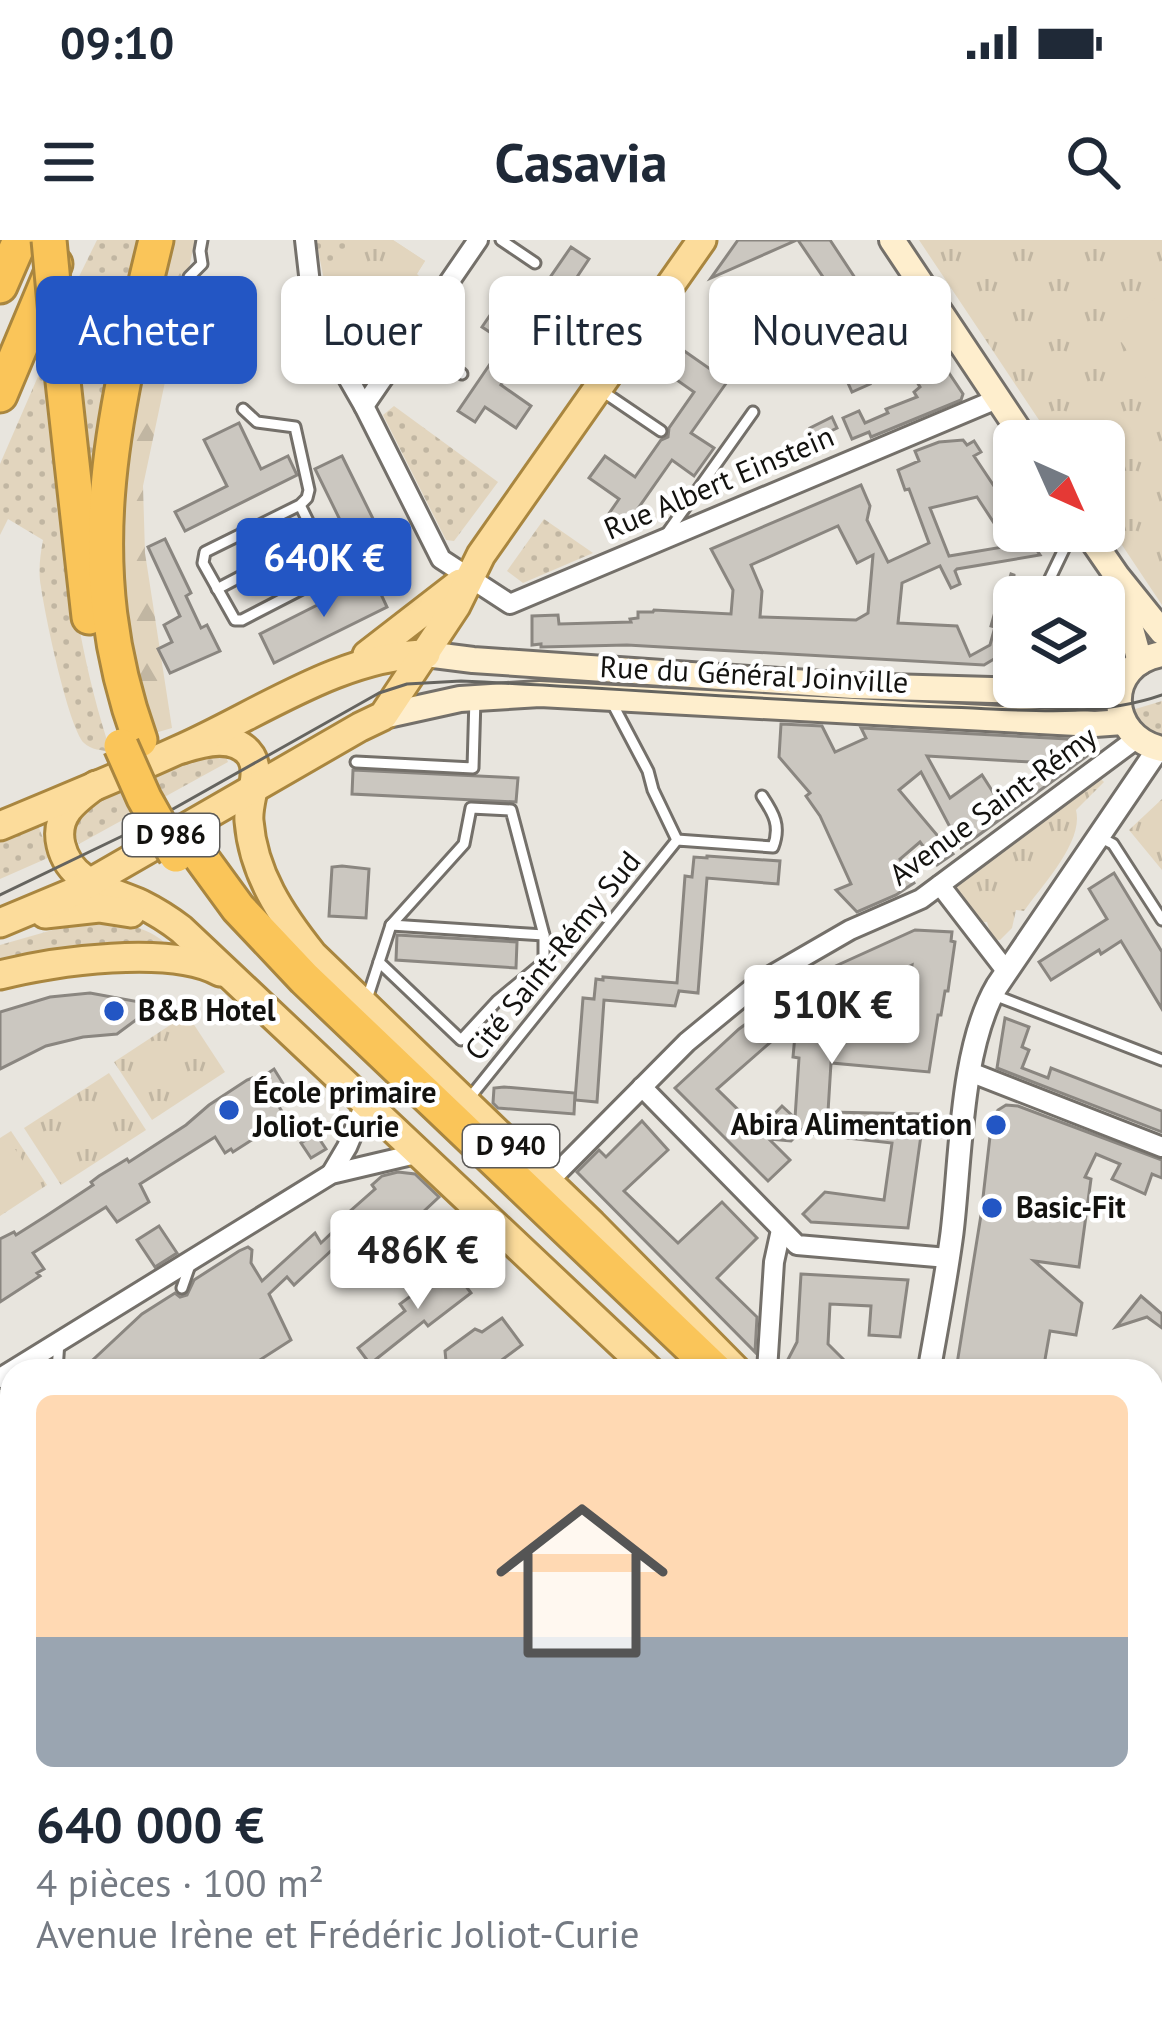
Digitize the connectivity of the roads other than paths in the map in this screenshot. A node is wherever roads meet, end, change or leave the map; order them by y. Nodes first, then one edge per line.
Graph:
1 (20, 240) edge
2 (49, 240) edge
3 (65, 240) edge
4 (157, 240) edge
5 (202, 240) edge
6 (305, 240) edge
7 (478, 240) edge
8 (501, 240) edge
9 (702, 240) edge
10 (892, 240) edge
11 (535, 263) dead end
12 (190, 276) edge
13 (453, 276) edge
14 (0, 286) edge
15 (379, 384) edge
16 (598, 387) junction
17 (0, 395) edge
18 (997, 399) junction
19 (364, 406) junction
20 (243, 409) dead end
21 (753, 412) dead end
22 (1012, 420) edge
23 (661, 431) dead end
24 (299, 505) junction
25 (316, 537) junction
26 (662, 540) junction
27 (1099, 552) edge
28 (1117, 576) edge
29 (468, 577) junction
30 (1125, 586) edge
31 (217, 589) junction
32 (1125, 602) edge
33 (1162, 632) edge
34 (426, 654) junction
35 (1125, 674) edge
36 (324, 680) junction
37 (993, 681) edge
38 (608, 697) junction
39 (475, 698) junction
40 (1122, 708) edge
41 (383, 716) junction
42 (1145, 740) edge
43 (131, 743) junction
44 (182, 749) junction
45 (356, 762) dead end
46 (96, 785) junction
47 (253, 788) junction
48 (762, 796) dead end
49 (0, 826) edge
50 (1099, 837) junction
51 (677, 840) junction
52 (184, 850) junction
53 (89, 883) junction
54 (940, 885) junction
55 (1162, 920) edge
56 (0, 923) edge
57 (391, 926) junction
58 (181, 929) junction
59 (544, 935) junction
60 (380, 962) junction
61 (1007, 972) junction
62 (0, 975) edge
63 (250, 992) junction
64 (992, 994) junction
65 (365, 1004) junction
66 (1160, 1057) edge
67 (970, 1072) junction
68 (642, 1087) junction
69 (366, 1102) junction
70 (466, 1102) junction
71 (1162, 1147) edge
72 (420, 1153) junction
73 (331, 1174) junction
74 (548, 1182) junction
75 (782, 1230) junction
76 (948, 1258) junction
77 (192, 1260) junction
78 (182, 1288) dead end
79 (59, 1341) junction
80 (30, 1359) edge
81 (58, 1359) edge
82 (637, 1359) edge
83 (673, 1359) edge
84 (703, 1359) edge
85 (725, 1359) edge
86 (767, 1359) edge
87 (930, 1359) edge

1 - 14 highway
2 - 43 highway, bridge
3 - 17 highway
4 - 43 highway
5 - 12 lane
6 - 19 street
7 - 13 street
8 - 11 lane
9 - 16 main road
10 - 18 main road
15 - 19 street
16 - 23 lane
16 - 29 main road
18 - 22 main road
18 - 26 street, Rue Albert Einstein
19 - 29 street
20 - 24 lane
21 - 26 lane
24 - 25 lane
24 - 31 lane
25 - 31 lane
25 - 31 lane
26 - 29 street, Rue Albert Einstein
27 - 28 main road
29 - 34 main road, D 986
29 - 36 main road
30 - 33 main road
32 - 35 main road
34 - 36 main road
34 - 37 main road, Rue du Général Joinville
34 - 41 main road, D 986
36 - 44 main road, D 986
38 - 39 main road, Rue du Général Joinville
38 - 42 main road, Rue du Général Joinville
38 - 51 lane, Cité Saint-Rémy Sud
39 - 41 main road, Rue du Général Joinville
39 - 45 lane
40 - 42 main road
41 - 47 main road, D 986
42 - 50 street
42 - 54 street, Avenue Saint-Rémy
43 - 52 highway, bridge
44 - 46 main road, D 986
44 - 47 main road, D 940
46 - 49 main road, D 986
46 - 53 main road
47 - 53 main road, D 986
47 - 65 main road, D 940
48 - 51 lane, Cité Saint-Rémy Sud
50 - 55 lane
50 - 61 street
51 - 70 lane, Cité Saint-Rémy Sud
52 - 83 highway
52 - 84 highway
53 - 56 main road, D 986
53 - 58 main road, D 940
54 - 61 street
54 - 68 street, Avenue Saint-Rémy
56 - 58 main road
57 - 59 lane
57 - 59 lane
57 - 60 lane
58 - 63 main road, D 940
59 - 60 lane
60 - 65 lane
61 - 64 street
62 - 63 main road
63 - 69 main road, D 940
64 - 66 lane
64 - 67 street
65 - 70 main road, D 940
67 - 71 street
67 - 76 street
68 - 74 street, Avenue Saint-Rémy
68 - 75 street
69 - 72 main road, D 940
69 - 73 street
70 - 74 main road, D 940
72 - 73 street
72 - 82 main road, D 940
73 - 77 street
74 - 85 main road, D 940
75 - 76 street
75 - 86 street
76 - 87 street
77 - 78 lane
77 - 79 street
79 - 80 street
79 - 81 lane

